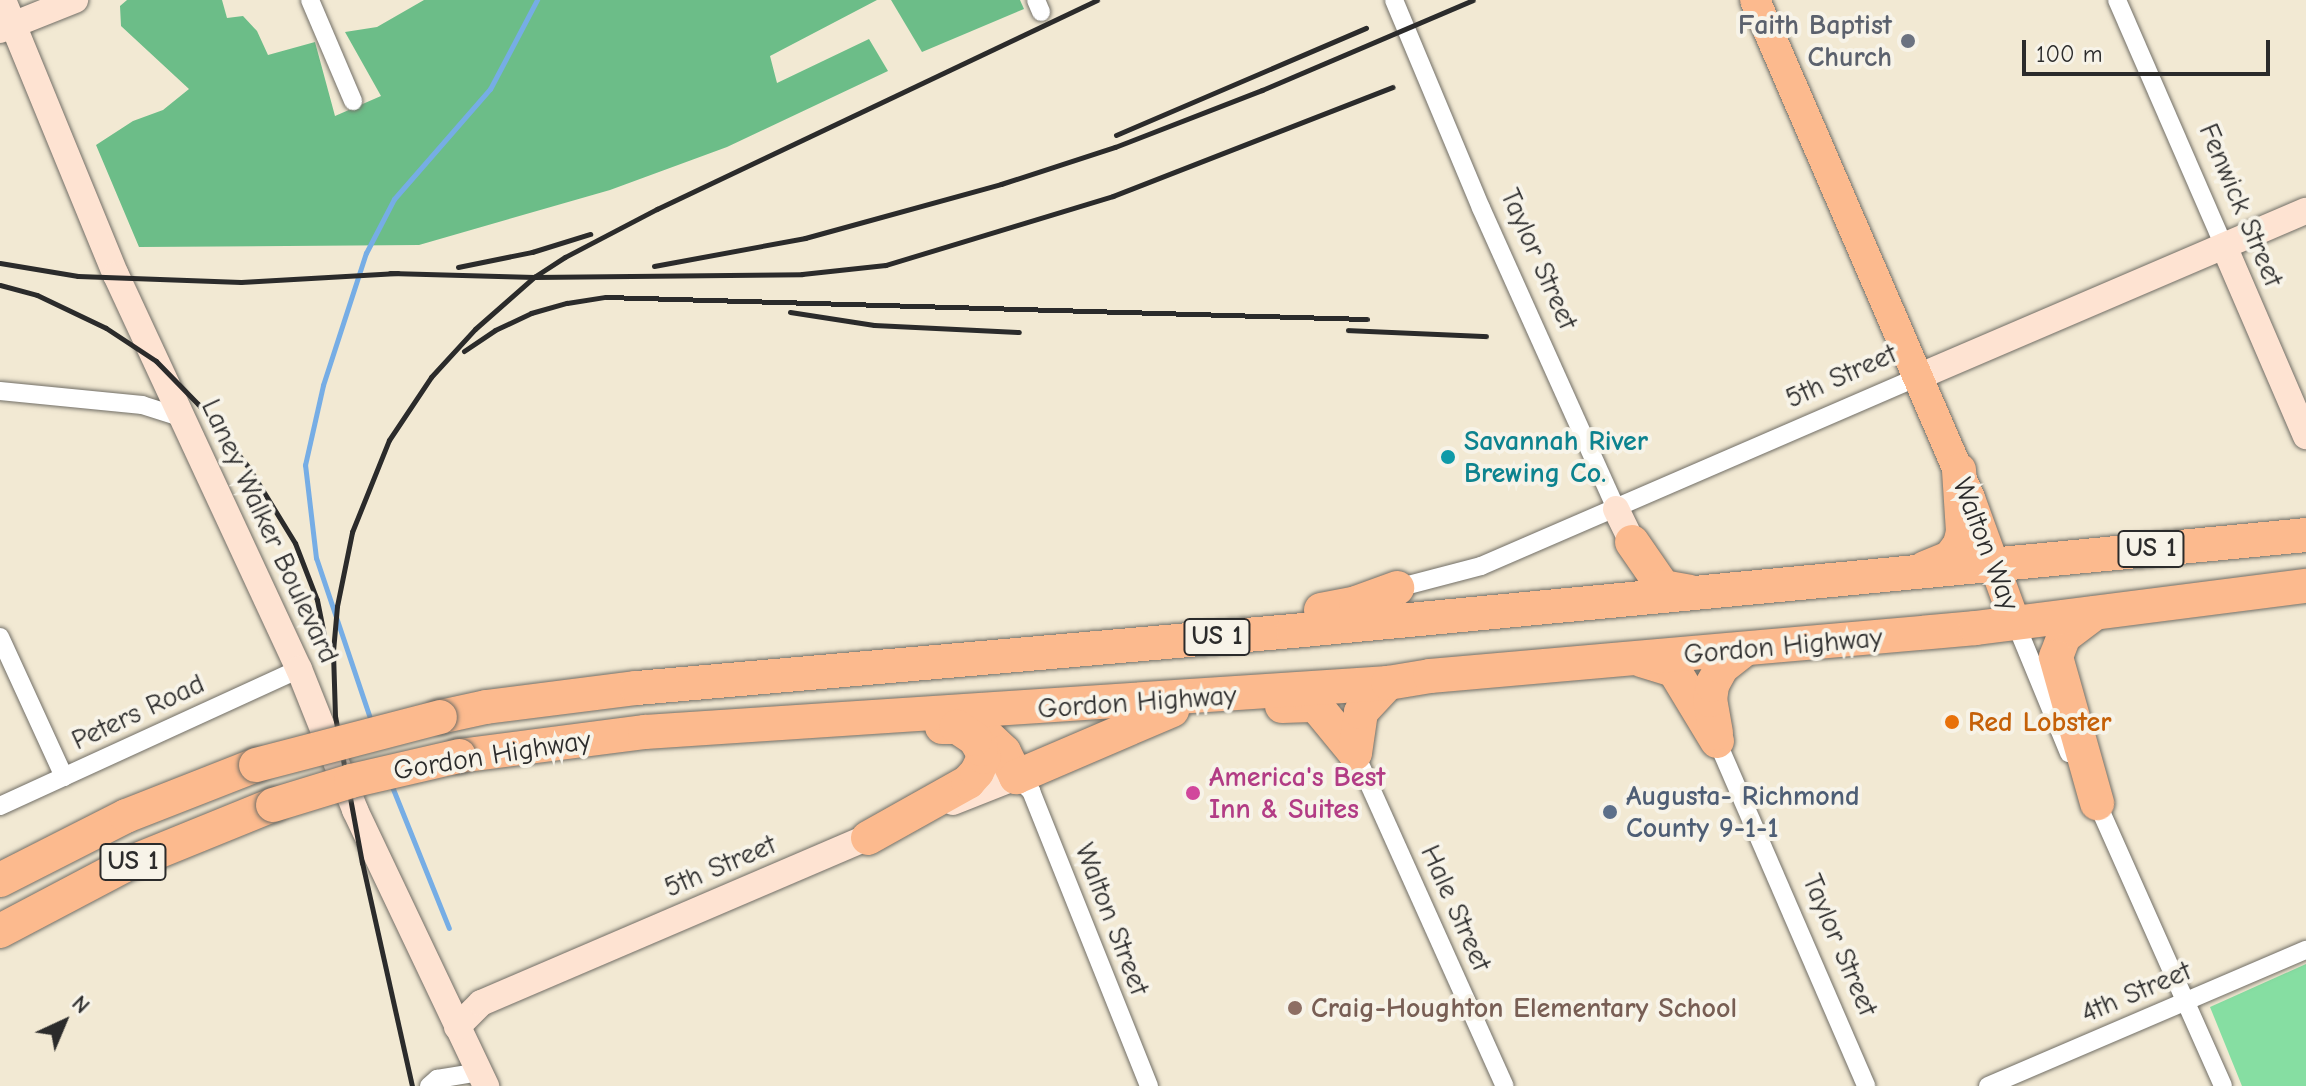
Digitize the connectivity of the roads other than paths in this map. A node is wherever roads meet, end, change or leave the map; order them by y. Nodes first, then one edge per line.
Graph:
1 (3, 0) edge
2 (75, 0) edge
3 (310, 0) edge
4 (1394, 0) edge
5 (1755, 0) edge
6 (2117, 0) edge
7 (7, 28) edge
8 (353, 101) dead end
9 (2306, 211) edge
10 (2224, 246) junction
11 (1918, 377) junction
12 (0, 391) edge
13 (183, 418) junction
14 (2306, 436) edge
15 (1959, 470) junction
16 (1616, 509) junction
17 (2306, 513) edge
18 (2306, 535) edge
19 (2269, 538) junction
20 (1632, 542) junction
21 (1996, 564) junction
22 (1911, 572) junction
23 (2306, 586) edge
24 (1397, 588) joint
25 (1699, 593) junction
26 (1580, 604) junction
27 (2095, 613) junction
28 (2015, 622) junction
29 (0, 637) edge
30 (1143, 644) junction
31 (1745, 649) junction
32 (1637, 660) junction
33 (299, 669) junction
34 (1388, 683) junction
35 (1193, 703) junction
36 (957, 727) junction
37 (1717, 741) junction
38 (527, 745) junction
39 (1355, 753) junction
40 (64, 777) junction
41 (1016, 777) junction
42 (2097, 803) junction
43 (0, 806) edge
44 (868, 838) junction
45 (0, 880) edge
46 (0, 931) edge
47 (2306, 950) edge
48 (2185, 1002) junction
49 (457, 1027) junction
50 (483, 1079) edge
51 (429, 1086) edge
52 (1149, 1086) edge
53 (1505, 1086) edge
54 (1866, 1086) edge
55 (1988, 1086) edge
56 (2223, 1086) edge

1 - 7 main road, Laney Walker Boulevard
2 - 7 main road
3 - 8 street
4 - 16 street, Taylor Street
5 - 11 main road, Walton Way
6 - 10 street, Fenwick Street
7 - 13 main road, Laney Walker Boulevard
9 - 10 main road, 5th Street
10 - 11 main road, 5th Street
10 - 14 main road, Fenwick Street
11 - 15 main road, Walton Way
11 - 16 street, 5th Street
12 - 13 street
13 - 33 main road, Laney Walker Boulevard
15 - 21 main road, Walton Way
15 - 22 highway
16 - 20 main road, Taylor Street
16 - 24 street, 5th Street
17 - 19 highway
18 - 19 highway, Gordon Highway / US 1
19 - 21 highway, Gordon Highway / US 1
20 - 25 highway
20 - 26 highway
21 - 22 highway, Gordon Highway / US 1
21 - 28 main road, Walton Way
22 - 25 highway, Gordon Highway / US 1
23 - 27 highway, Gordon Highway / US 1
24 - 30 highway
25 - 26 highway, Gordon Highway / US 1
26 - 30 highway, Gordon Highway / US 1
27 - 28 highway, Gordon Highway / US 1
27 - 42 highway
28 - 31 highway, Gordon Highway / US 1
28 - 42 street, Walton Way
29 - 40 street
30 - 45 highway, Gordon Highway / US 1, bridge
31 - 32 highway, Gordon Highway / US 1
31 - 37 highway
32 - 34 highway, Gordon Highway / US 1
32 - 37 highway
33 - 40 street, Peters Road
33 - 49 main road, Laney Walker Boulevard
34 - 35 highway, Gordon Highway / US 1
34 - 39 highway
35 - 38 highway, Gordon Highway / US 1
35 - 39 highway
35 - 41 highway
36 - 38 highway
36 - 41 highway
36 - 44 highway
37 - 54 street, Taylor Street
38 - 46 highway, Gordon Highway / US 1, bridge
39 - 53 street, Hale Street
40 - 43 street, Peters Road
41 - 44 main road, 5th Street
41 - 52 street, Walton Street
42 - 48 street, Walton Way
44 - 49 main road, 5th Street
47 - 48 street, 4th Street
48 - 55 street, 4th Street
48 - 56 street, Walton Way
49 - 50 main road, Laney Walker Boulevard
50 - 51 street

